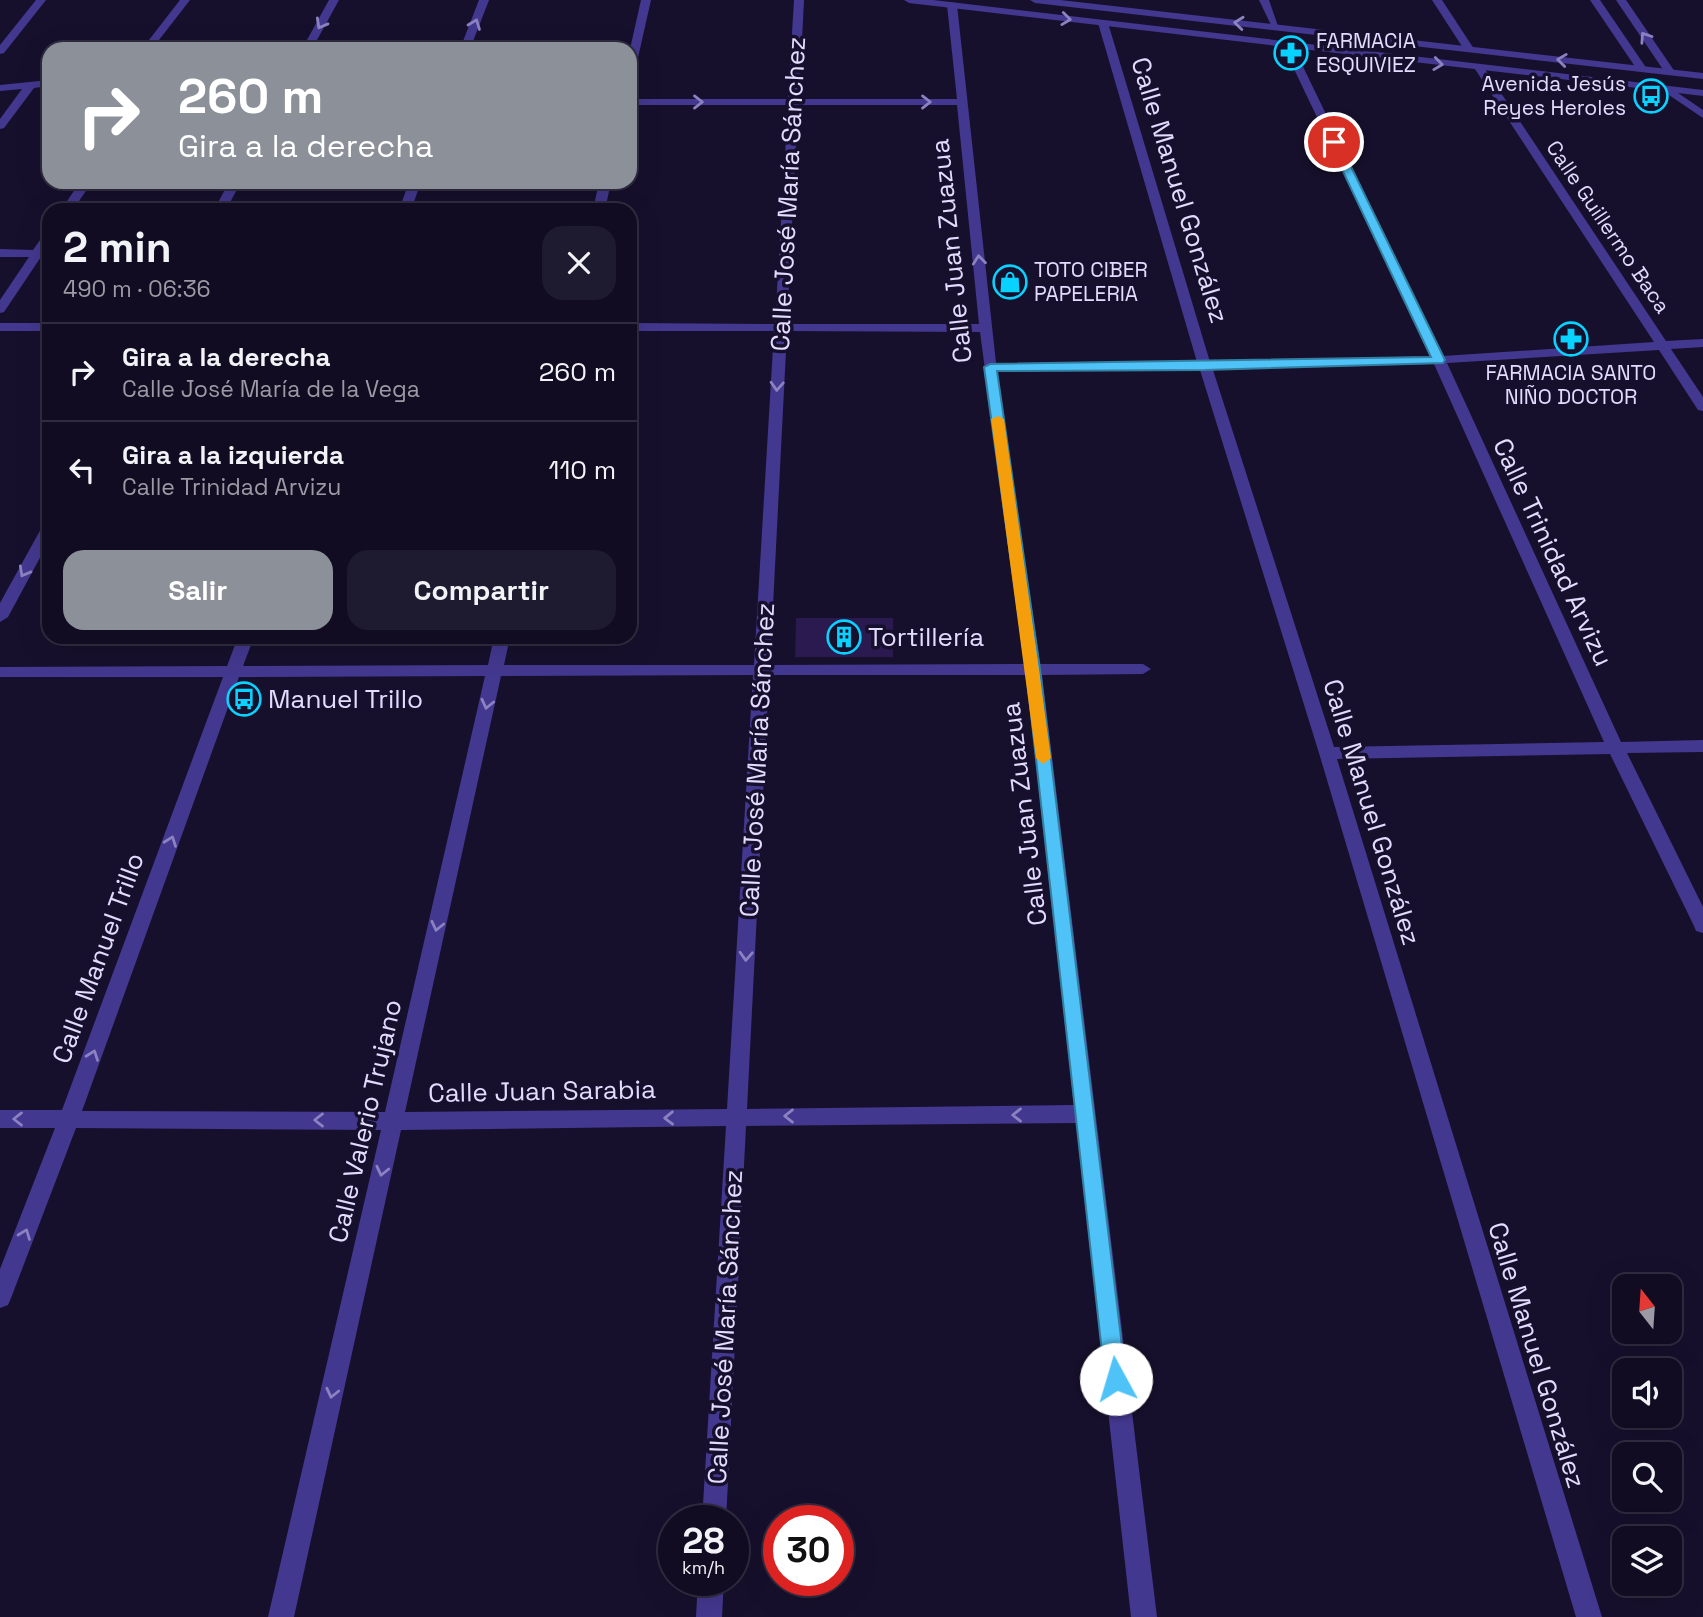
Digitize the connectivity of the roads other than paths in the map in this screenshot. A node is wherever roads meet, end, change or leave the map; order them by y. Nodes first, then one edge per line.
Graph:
1 (41, 0) edge
2 (185, 0) edge
3 (334, 0) edge
4 (484, 0) edge
5 (646, 0) edge
6 (799, 0) edge
7 (909, 0) edge
8 (1035, 0) edge
9 (1264, 0) edge
10 (1437, 0) edge
11 (1595, 0) edge
12 (1621, 0) edge
13 (952, 5) junction
14 (1097, 10) edge
15 (1276, 27) junction
16 (152, 42) edge
17 (311, 42) edge
18 (468, 42) edge
19 (637, 42) edge
20 (1288, 46) junction
21 (1469, 49) junction
22 (0, 51) edge
23 (1480, 69) junction
24 (1642, 69) junction
25 (1670, 72) junction
26 (1703, 76) edge
27 (42, 83) edge
28 (32, 84) junction
29 (0, 88) edge
30 (1660, 88) junction
31 (1703, 93) edge
32 (1688, 97) junction
33 (637, 102) edge
34 (961, 102) junction
35 (793, 103) junction
36 (1703, 115) edge
37 (0, 126) edge
38 (42, 246) edge
39 (0, 253) edge
40 (37, 254) junction
41 (0, 309) edge
42 (0, 327) edge
43 (42, 327) edge
44 (637, 327) edge
45 (780, 328) junction
46 (986, 328) junction
47 (1703, 343) edge
48 (1664, 346) junction
49 (1439, 360) junction
50 (1205, 366) junction
51 (990, 367) junction
52 (1703, 407) edge
53 (42, 540) edge
54 (0, 617) edge
55 (243, 644) edge
56 (501, 644) edge
57 (1033, 669) junction
58 (1143, 669) dead end
59 (761, 671) junction
60 (0, 672) edge
61 (232, 672) junction
62 (495, 672) junction
63 (1703, 746) edge
64 (1615, 747) junction
65 (1327, 753) junction
66 (1703, 926) edge
67 (1085, 1114) junction
68 (737, 1117) junction
69 (0, 1119) edge
70 (69, 1119) junction
71 (393, 1121) junction
72 (0, 1298) edge
73 (716, 1505) edge
74 (710, 1596) edge
75 (281, 1617) edge
76 (709, 1617) edge
77 (1144, 1617) edge
78 (1589, 1617) edge

1 - 22 street
2 - 16 street
3 -> 17 street
18 -> 4 street
5 - 19 street
6 - 35 street, Calle José María Sánchez
7 - 13 street
8 - 14 street
9 - 15 street
10 - 21 street
11 - 24 street
25 -> 12 street
13 -> 14 street
13 - 34 street, Calle Juan Zuazua
15 -> 14 street
14 - 20 street
14 - 50 street, Calle Manuel González
15 - 21 street
20 -> 23 street
20 - 49 street, Calle Trinidad Arvizu
24 -> 21 street
23 - 30 street
23 - 48 street, Calle Guillermo Baca
24 - 25 street
24 - 30 street
25 - 26 street
25 - 32 street
27 - 28 street
28 - 29 street
28 - 37 street
30 - 32 street
31 - 32 street
32 - 36 street
33 -> 35 street
35 -> 34 street
46 -> 34 street, Calle Juan Zuazua
35 - 45 street, Calle José María Sánchez
38 - 40 street
39 - 40 street
40 - 41 street
42 - 43 street
44 - 45 street
45 - 46 street
45 -> 59 street, Calle José María Sánchez
46 - 51 street, Calle Juan Zuazua
47 - 48 street
48 - 49 street
48 - 52 street, Calle Guillermo Baca
49 - 50 street
49 - 64 street, Calle Trinidad Arvizu
50 - 51 street
50 - 65 street, Calle Manuel González
51 - 57 street, Calle Juan Zuazua
53 -> 54 street
55 - 61 street, Calle Manuel Trillo
56 - 62 street, Calle Valerio Trujano
57 - 58 street
57 - 59 street
57 - 67 street, Calle Juan Zuazua
59 - 62 street
59 -> 68 street, Calle José María Sánchez
60 - 61 street
61 - 62 street
70 -> 61 street, Calle Manuel Trillo
62 -> 71 street, Calle Valerio Trujano
63 - 64 street
64 - 65 street
64 - 66 street, Calle Trinidad Arvizu
65 - 78 street, Calle Manuel González
67 -> 68 street, Calle Juan Sarabia
67 - 77 street, Calle Juan Zuazua
68 -> 71 street, Calle Juan Sarabia
68 - 73 street, Calle José María Sánchez
70 -> 69 street, Calle Juan Sarabia
71 -> 70 street, Calle Juan Sarabia
72 -> 70 street, Calle Manuel Trillo
71 -> 75 street, Calle Valerio Trujano
74 - 76 street

